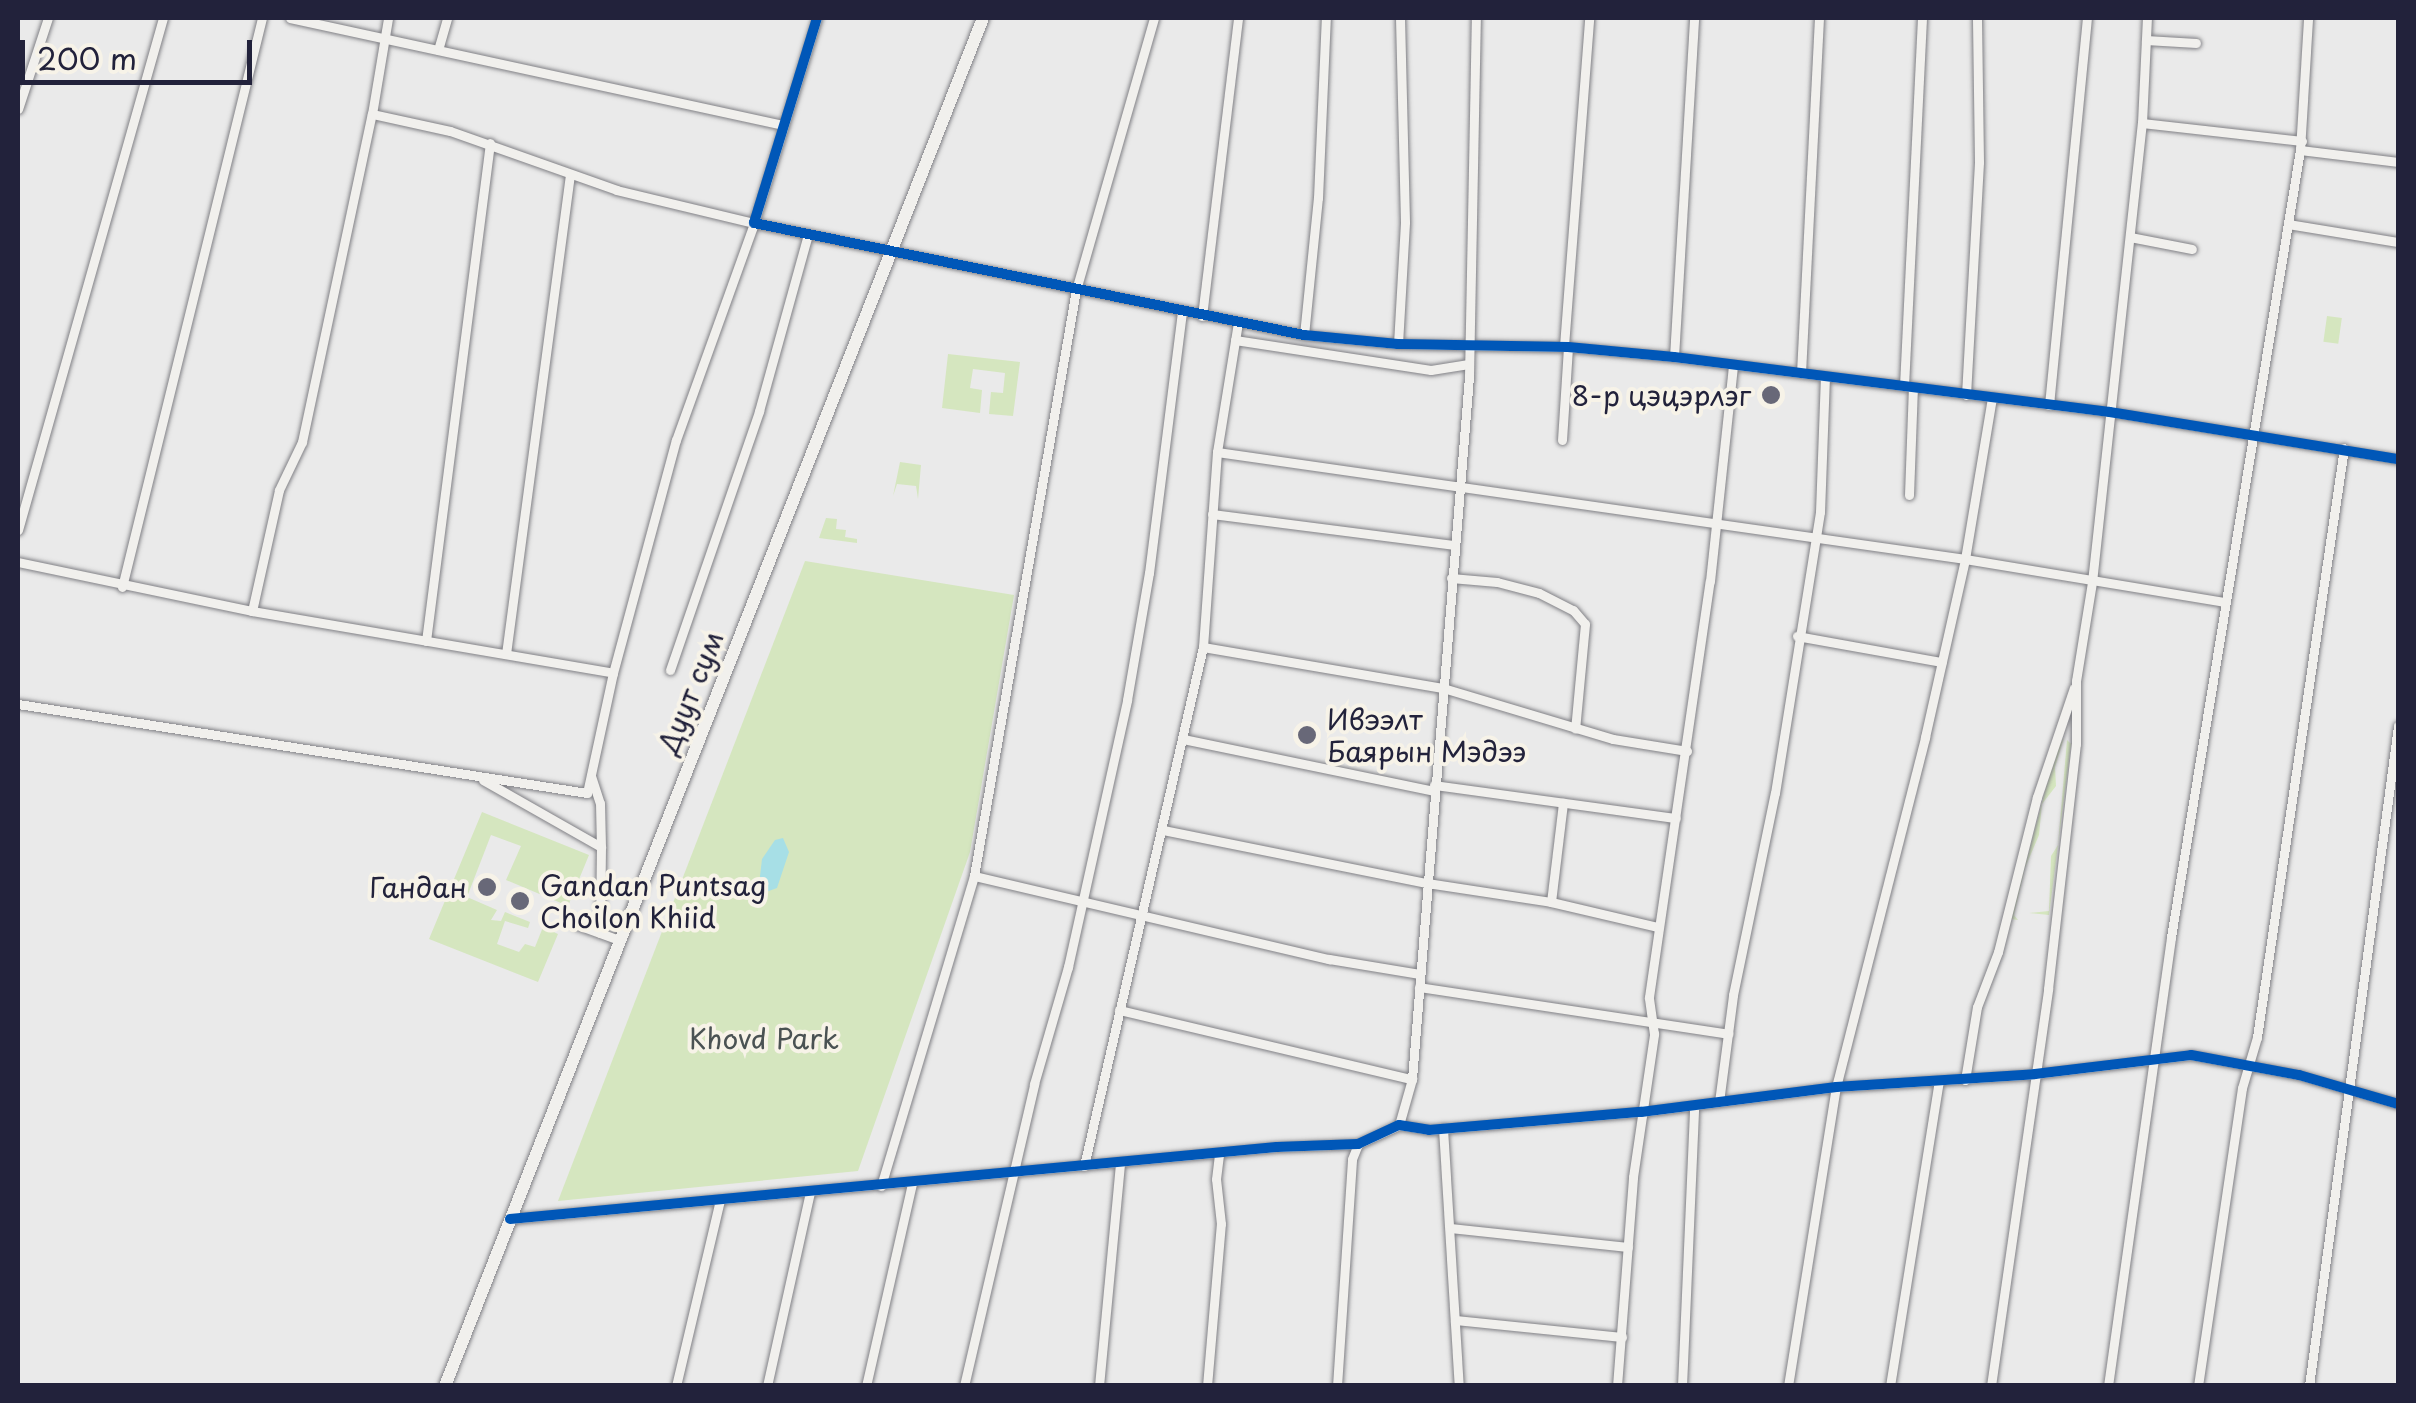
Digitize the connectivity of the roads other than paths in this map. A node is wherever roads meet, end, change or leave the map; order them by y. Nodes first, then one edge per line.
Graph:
1 (48, 18) edge
2 (163, 18) edge
3 (262, 18) edge
4 (290, 18) edge
5 (388, 18) edge
6 (447, 18) edge
7 (817, 18) edge
8 (983, 18) edge
9 (1154, 18) edge
10 (1238, 18) edge
11 (1326, 18) edge
12 (1400, 18) edge
13 (1476, 18) edge
14 (1589, 18) edge
15 (1694, 18) edge
16 (1820, 18) edge
17 (1922, 18) edge
18 (1977, 18) edge
19 (2087, 18) edge
20 (2147, 18) edge
21 (2308, 18) edge
22 (384, 40) junction
23 (2146, 40) junction
24 (2196, 43) dead end
25 (438, 50) junction
26 (18, 109) edge
27 (372, 114) junction
28 (2142, 123) junction
29 (783, 125) junction
30 (490, 143) junction
31 (2301, 145) junction
32 (2398, 162) edge
33 (570, 174) junction
34 (754, 223) junction
35 (2288, 224) junction
36 (808, 234) junction
37 (2130, 237) junction
38 (2398, 242) edge
39 (2192, 249) dead end
40 (890, 251) junction
41 (1076, 290) junction
42 (1182, 312) junction
43 (1202, 316) junction
44 (1238, 323) junction
45 (1304, 335) junction
46 (1235, 340) junction
47 (1398, 344) junction
48 (1469, 345) junction
49 (1566, 346) junction
50 (1674, 357) junction
51 (1469, 364) junction
52 (1733, 364) junction
53 (1801, 373) junction
54 (1825, 376) junction
55 (1908, 387) junction
56 (1966, 394) junction
57 (1992, 398) junction
58 (2050, 405) junction
59 (2110, 412) junction
60 (2252, 432) junction
61 (1562, 440) dead end
62 (2344, 448) junction
63 (1217, 452) junction
64 (2398, 459) edge
65 (1459, 488) junction
66 (1909, 495) dead end
67 (1212, 514) junction
68 (1716, 526) junction
69 (18, 530) edge
70 (1815, 540) junction
71 (1453, 545) junction
72 (1965, 559) junction
73 (18, 562) edge
74 (1451, 578) junction
75 (2092, 582) junction
76 (122, 586) junction
77 (2225, 602) junction
78 (252, 611) junction
79 (1797, 636) junction
80 (426, 640) junction
81 (1203, 647) junction
82 (506, 654) junction
83 (1942, 662) junction
84 (670, 670) dead end
85 (614, 673) junction
86 (2076, 681) junction
87 (1443, 688) junction
88 (18, 704) edge
89 (2398, 726) edge
90 (1574, 729) junction
91 (1182, 739) junction
92 (1687, 751) junction
93 (591, 775) junction
94 (477, 776) junction
95 (1434, 788) junction
96 (1563, 803) junction
97 (1676, 818) junction
98 (1163, 830) junction
99 (601, 846) junction
100 (974, 876) junction
101 (1428, 883) junction
102 (1082, 902) junction
103 (1551, 902) junction
104 (1142, 916) junction
105 (575, 924) dead end
106 (1658, 926) junction
107 (600, 934) junction
108 (619, 940) junction
109 (1420, 974) junction
110 (1419, 987) junction
111 (1119, 1010) junction
112 (1652, 1023) junction
113 (1728, 1034) junction
114 (2154, 1058) junction
115 (2250, 1065) junction
116 (2035, 1074) junction
117 (1412, 1079) junction
118 (1964, 1080) junction
119 (1940, 1081) junction
120 (1836, 1086) junction
121 (2352, 1093) junction
122 (1718, 1102) junction
123 (2398, 1104) edge
124 (1694, 1106) junction
125 (1641, 1112) junction
126 (1399, 1125) junction
127 (1444, 1128) junction
128 (1358, 1144) junction
129 (1220, 1152) junction
130 (1120, 1162) junction
131 (1084, 1166) junction
132 (1013, 1173) junction
133 (912, 1183) junction
134 (882, 1186) junction
135 (810, 1192) junction
136 (720, 1200) junction
137 (510, 1219) junction
138 (1450, 1228) junction
139 (1628, 1247) junction
140 (1455, 1320) junction
141 (1622, 1337) junction
142 (445, 1386) edge
143 (676, 1386) edge
144 (767, 1386) edge
145 (866, 1386) edge
146 (964, 1386) edge
147 (1099, 1386) edge
148 (1207, 1386) edge
149 (1337, 1386) edge
150 (1460, 1386) edge
151 (1618, 1386) edge
152 (1682, 1386) edge
153 (1788, 1386) edge
154 (1890, 1386) edge
155 (1991, 1386) edge
156 (2108, 1386) edge
157 (2198, 1386) edge
158 (2309, 1386) edge

1 - 26 street
2 - 69 street
3 - 76 street
4 - 22 street
5 - 22 street
6 - 25 street
7 - 29 street
8 - 40 main road, Дуут сум
9 - 41 street
10 - 43 street
11 - 45 street
12 - 47 street
13 - 48 street
14 - 49 street
15 - 50 street
16 - 53 street
17 - 55 street
18 - 56 street
19 - 58 street
20 - 23 street
21 - 31 street
22 - 25 street
22 - 27 street
23 - 24 street
23 - 28 street
25 - 29 street
27 - 30 street
27 - 78 street
28 - 31 street
28 - 37 street
29 - 34 street
30 - 33 street
30 - 80 street
31 - 32 street
31 - 35 street
33 - 34 street
33 - 82 street
34 - 36 street
34 - 85 street
35 - 38 street
35 - 60 street
36 - 40 street
36 - 84 street
37 - 39 street
37 - 59 street
40 - 41 street
40 - 108 main road, Дуут сум
41 - 42 street
41 - 100 street
42 - 43 street
42 - 102 street
43 - 44 street
44 - 45 street
44 - 46 street
45 - 47 street
46 - 51 street
46 - 63 street
47 - 48 street
48 - 49 street
48 - 51 street
49 - 50 street
49 - 61 street
50 - 52 street
51 - 65 street
52 - 53 street
52 - 68 street
53 - 54 street
54 - 55 street
54 - 70 street
55 - 56 street
55 - 66 street
56 - 57 street
57 - 58 street
57 - 72 street
58 - 59 street
59 - 60 street
59 - 75 street
60 - 62 street
60 - 77 street
62 - 64 street
62 - 115 street
63 - 65 street
63 - 67 street
65 - 68 street
65 - 71 street
67 - 71 street
67 - 81 street
68 - 70 street
68 - 92 street
70 - 72 street
70 - 79 street
71 - 74 street
72 - 75 street
72 - 83 street
73 - 76 street
74 - 87 street
74 - 90 street
75 - 77 street
75 - 86 street
76 - 78 street
77 - 114 street
78 - 80 street
79 - 83 street
79 - 113 street
80 - 82 street
81 - 87 street
81 - 91 street
82 - 85 street
83 - 120 street
85 - 93 street
86 - 116 street
86 - 118 street
87 - 90 street
87 - 95 street
88 - 94 street
89 - 121 street
90 - 92 street
91 - 95 street
91 - 98 street
92 - 97 street
93 - 94 street
93 - 99 street
94 - 99 street
95 - 96 street
95 - 101 street
96 - 97 street
96 - 103 street
97 - 106 street
98 - 101 street
98 - 104 street
99 - 107 street
100 - 102 street
100 - 134 street
101 - 103 street
101 - 109 street
102 - 104 street
102 - 132 street
103 - 106 street
104 - 109 street
104 - 111 street
105 - 107 street
106 - 112 street
107 - 108 street
108 - 137 main road, Дуут сум
109 - 110 street
110 - 112 street
110 - 117 street
111 - 117 street
111 - 131 street
112 - 113 street
112 - 125 street
113 - 122 street
114 - 115 street
114 - 116 street
114 - 156 street
115 - 121 street
115 - 157 street
116 - 118 street
116 - 155 street
117 - 126 street
118 - 119 street
119 - 120 street
119 - 154 street
120 - 122 street
120 - 153 street
121 - 123 street
121 - 158 street
122 - 124 street
124 - 125 street
124 - 152 street
125 - 127 street
125 - 139 street
126 - 127 street
126 - 128 street
127 - 138 street
128 - 129 street
128 - 149 street
129 - 130 street
129 - 148 street
130 - 131 street
130 - 147 street
131 - 132 street
132 - 133 street
132 - 146 street
133 - 134 street
133 - 145 street
134 - 135 street
135 - 136 street
135 - 144 street
136 - 137 street
136 - 143 street
137 - 142 main road, Дуут сум
138 - 139 street
138 - 140 street
139 - 141 street
140 - 141 street
140 - 150 street
141 - 151 street

